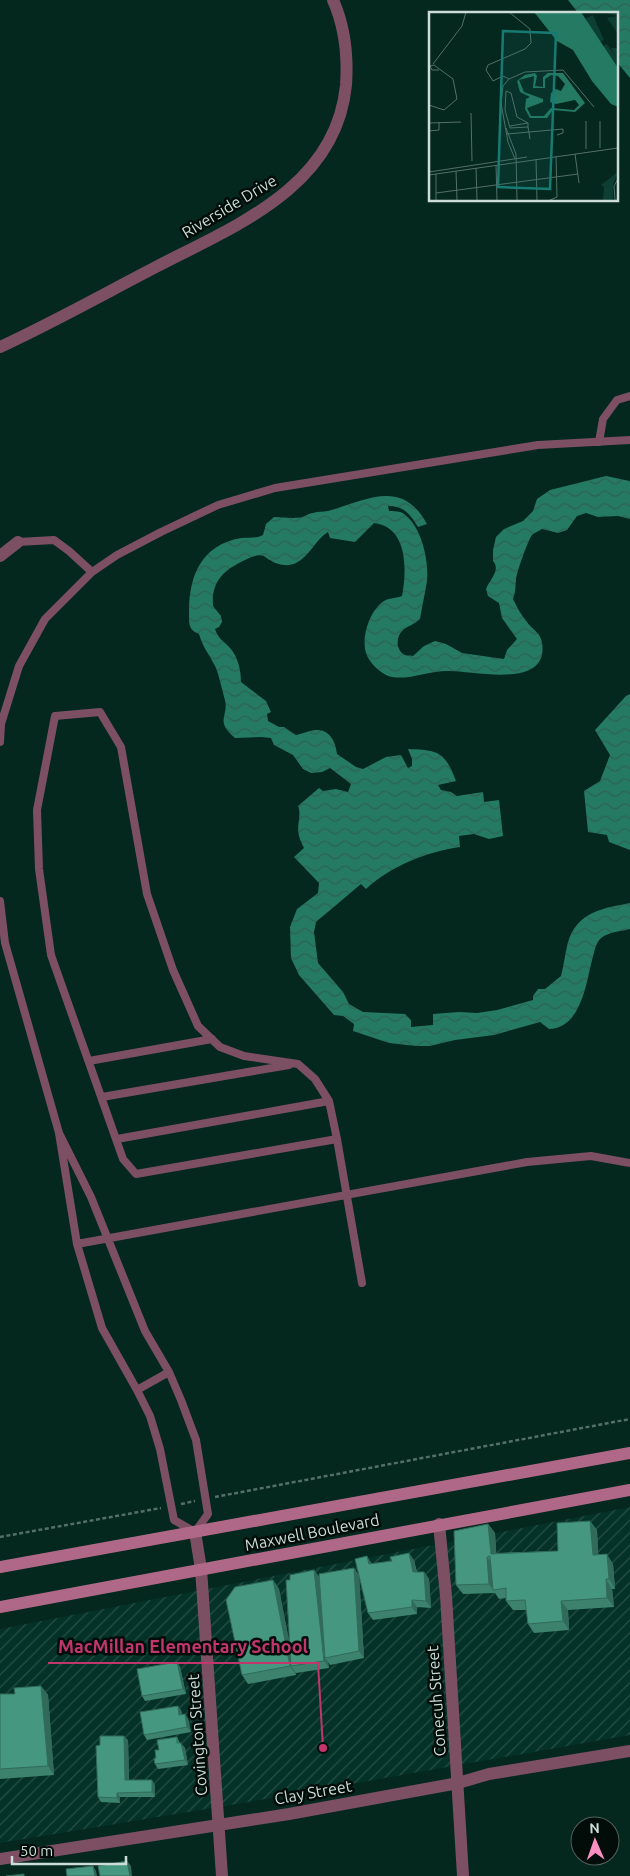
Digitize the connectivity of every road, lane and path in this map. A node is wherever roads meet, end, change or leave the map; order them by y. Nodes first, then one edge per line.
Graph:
1 (333, 0) edge
2 (0, 347) edge
3 (630, 396) edge
4 (630, 440) edge
5 (599, 442) junction
6 (18, 542) joint
7 (0, 556) edge
8 (92, 572) junction
9 (0, 742) edge
10 (0, 901) edge
11 (212, 1039) junction
12 (89, 1061) junction
13 (298, 1064) junction
14 (102, 1097) junction
15 (329, 1101) junction
16 (58, 1134) junction
17 (116, 1139) junction
18 (338, 1139) junction
19 (630, 1163) edge
20 (347, 1194) junction
21 (108, 1237) junction
22 (77, 1244) junction
23 (362, 1283) dead end
24 (169, 1372) junction
25 (137, 1390) junction
26 (630, 1419) edge
27 (630, 1453) edge
28 (630, 1490) edge
29 (207, 1499) junction
30 (171, 1506) junction
31 (439, 1524) junction
32 (195, 1532) junction
33 (0, 1537) edge
34 (0, 1567) edge
35 (201, 1569) junction
36 (0, 1607) edge
37 (630, 1751) edge
38 (458, 1783) junction
39 (220, 1824) junction
40 (0, 1859) edge
41 (222, 1876) edge
42 (463, 1876) edge

1 - 2 street, Riverside Drive
3 - 5 lane
4 - 5 lane
5 - 8 lane
6 - 7 street
6 - 8 lane
8 - 9 lane
10 - 16 lane
11 - 12 lane
11 - 12 lane
11 - 13 lane
12 - 14 lane
13 - 14 lane
13 - 15 lane
14 - 17 lane
15 - 17 lane
15 - 18 lane
16 - 21 lane
16 - 22 lane
17 - 18 lane
18 - 20 lane
19 - 20 lane
20 - 21 lane
20 - 23 lane
21 - 22 lane
21 - 24 lane
22 - 25 lane
24 - 25 lane
24 - 29 lane
25 - 30 lane
26 - 29 path
27 - 32 main road, Maxwell Boulevard
28 - 31 main road, Maxwell Boulevard
29 - 30 path
29 - 32 lane
30 - 32 lane
30 - 33 path
31 - 35 main road, Maxwell Boulevard
31 - 38 street, Conecuh Street
32 - 34 main road, Maxwell Boulevard
32 - 35 street, Covington Street
35 - 36 main road, Maxwell Boulevard
35 - 39 street, Covington Street
37 - 38 street, Clay Street
38 - 39 street, Clay Street
38 - 42 street, Conecuh Street
39 - 40 street, Clay Street
39 - 41 street, Covington Street

